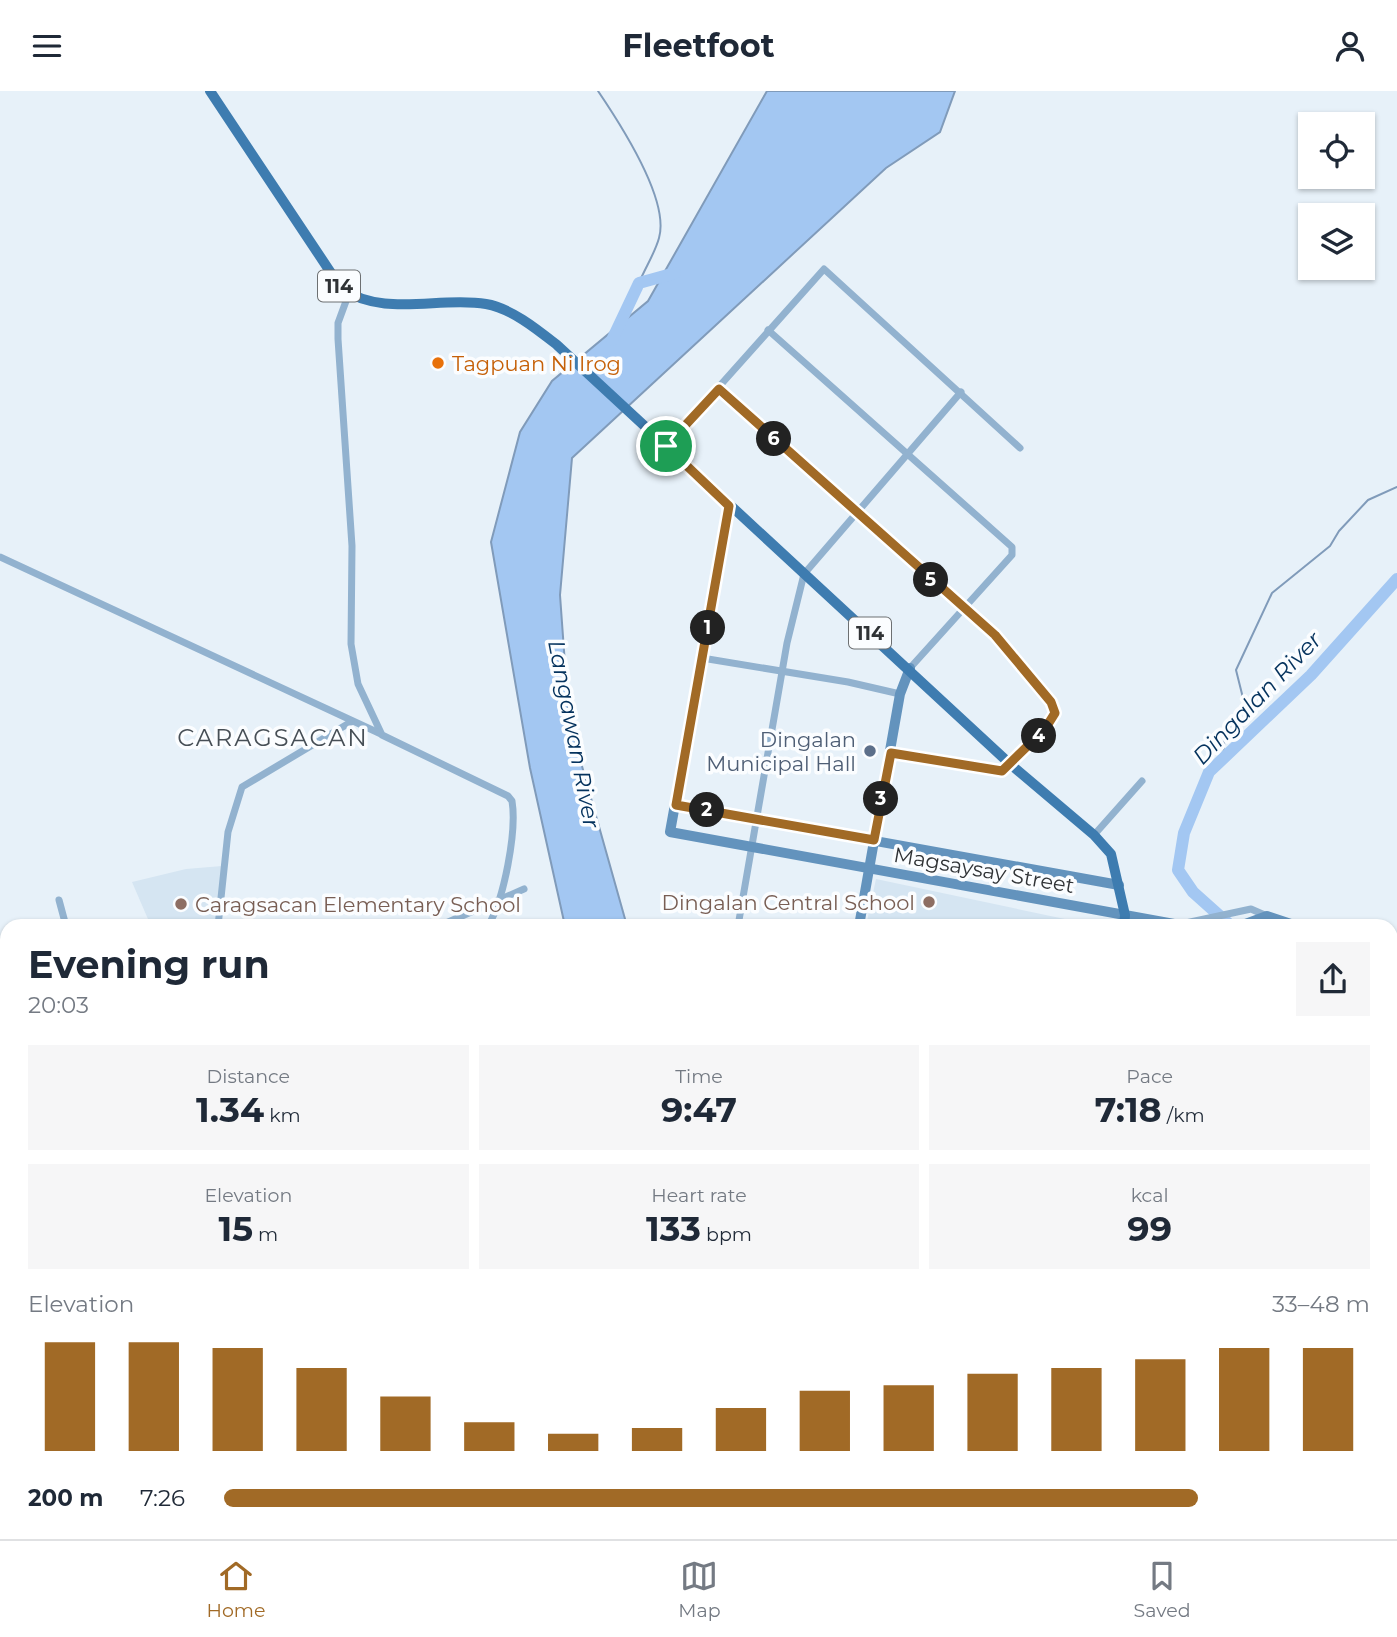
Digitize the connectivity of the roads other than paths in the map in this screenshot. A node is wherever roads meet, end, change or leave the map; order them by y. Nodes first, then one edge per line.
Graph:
1 (210, 91) edge
2 (349, 293) junction
3 (768, 330) junction
4 (719, 389) junction
5 (961, 392) junction
6 (666, 446) junction
7 (1020, 448) dead end
8 (908, 453) junction
9 (729, 506) junction
10 (857, 514) junction
11 (0, 558) edge
12 (804, 574) junction
13 (964, 608) junction
14 (702, 658) junction
15 (909, 669) junction
16 (783, 671) junction
17 (900, 694) junction
18 (351, 722) junction
19 (382, 735) junction
20 (891, 753) junction
21 (1010, 764) junction
22 (1142, 781) dead end
23 (676, 805) junction
24 (755, 817) junction
25 (1094, 835) junction
26 (874, 840) junction
27 (750, 845) junction
28 (869, 869) junction
29 (1119, 885) junction
30 (524, 889) dead end
31 (502, 898) junction
32 (60, 900) dead end
33 (1267, 916) junction
34 (64, 919) edge
35 (219, 919) edge
36 (455, 919) edge
37 (492, 919) edge
38 (739, 919) edge
39 (860, 919) edge
40 (1115, 919) edge
41 (1125, 919) edge
42 (1208, 919) edge
43 (1258, 919) edge
44 (1276, 919) edge

1 - 2 main road, 114
2 - 6 main road, 114
2 - 19 street
3 - 4 street
3 - 5 street
3 - 8 street
4 - 6 street
4 - 10 street
5 - 7 street
5 - 8 street
6 - 9 main road, 114
8 - 10 street
8 - 13 street
9 - 12 main road, 114
9 - 14 street
10 - 12 street
10 - 13 street
11 - 18 street
12 - 15 main road, 114
12 - 16 street
13 - 15 street
13 - 21 street
14 - 16 street
14 - 23 street
15 - 17 street
15 - 21 main road, 114
16 - 17 street
16 - 24 street
17 - 20 street
18 - 19 street
18 - 35 street
19 - 31 street
20 - 21 street
20 - 26 street
21 - 25 main road, 114
22 - 25 street
23 - 24 street, Magsaysay Street
23 - 27 street, Magsaysay Street
24 - 26 street, Magsaysay Street
24 - 27 street
25 - 29 main road, 114
26 - 28 street
26 - 29 street, Magsaysay Street
27 - 28 street, Magsaysay Street
27 - 38 street
28 - 39 street
28 - 40 street, Magsaysay Street
29 - 41 main road, 114
30 - 31 street
31 - 36 street
31 - 37 street
32 - 34 street
33 - 42 street
33 - 43 street
33 - 44 street

